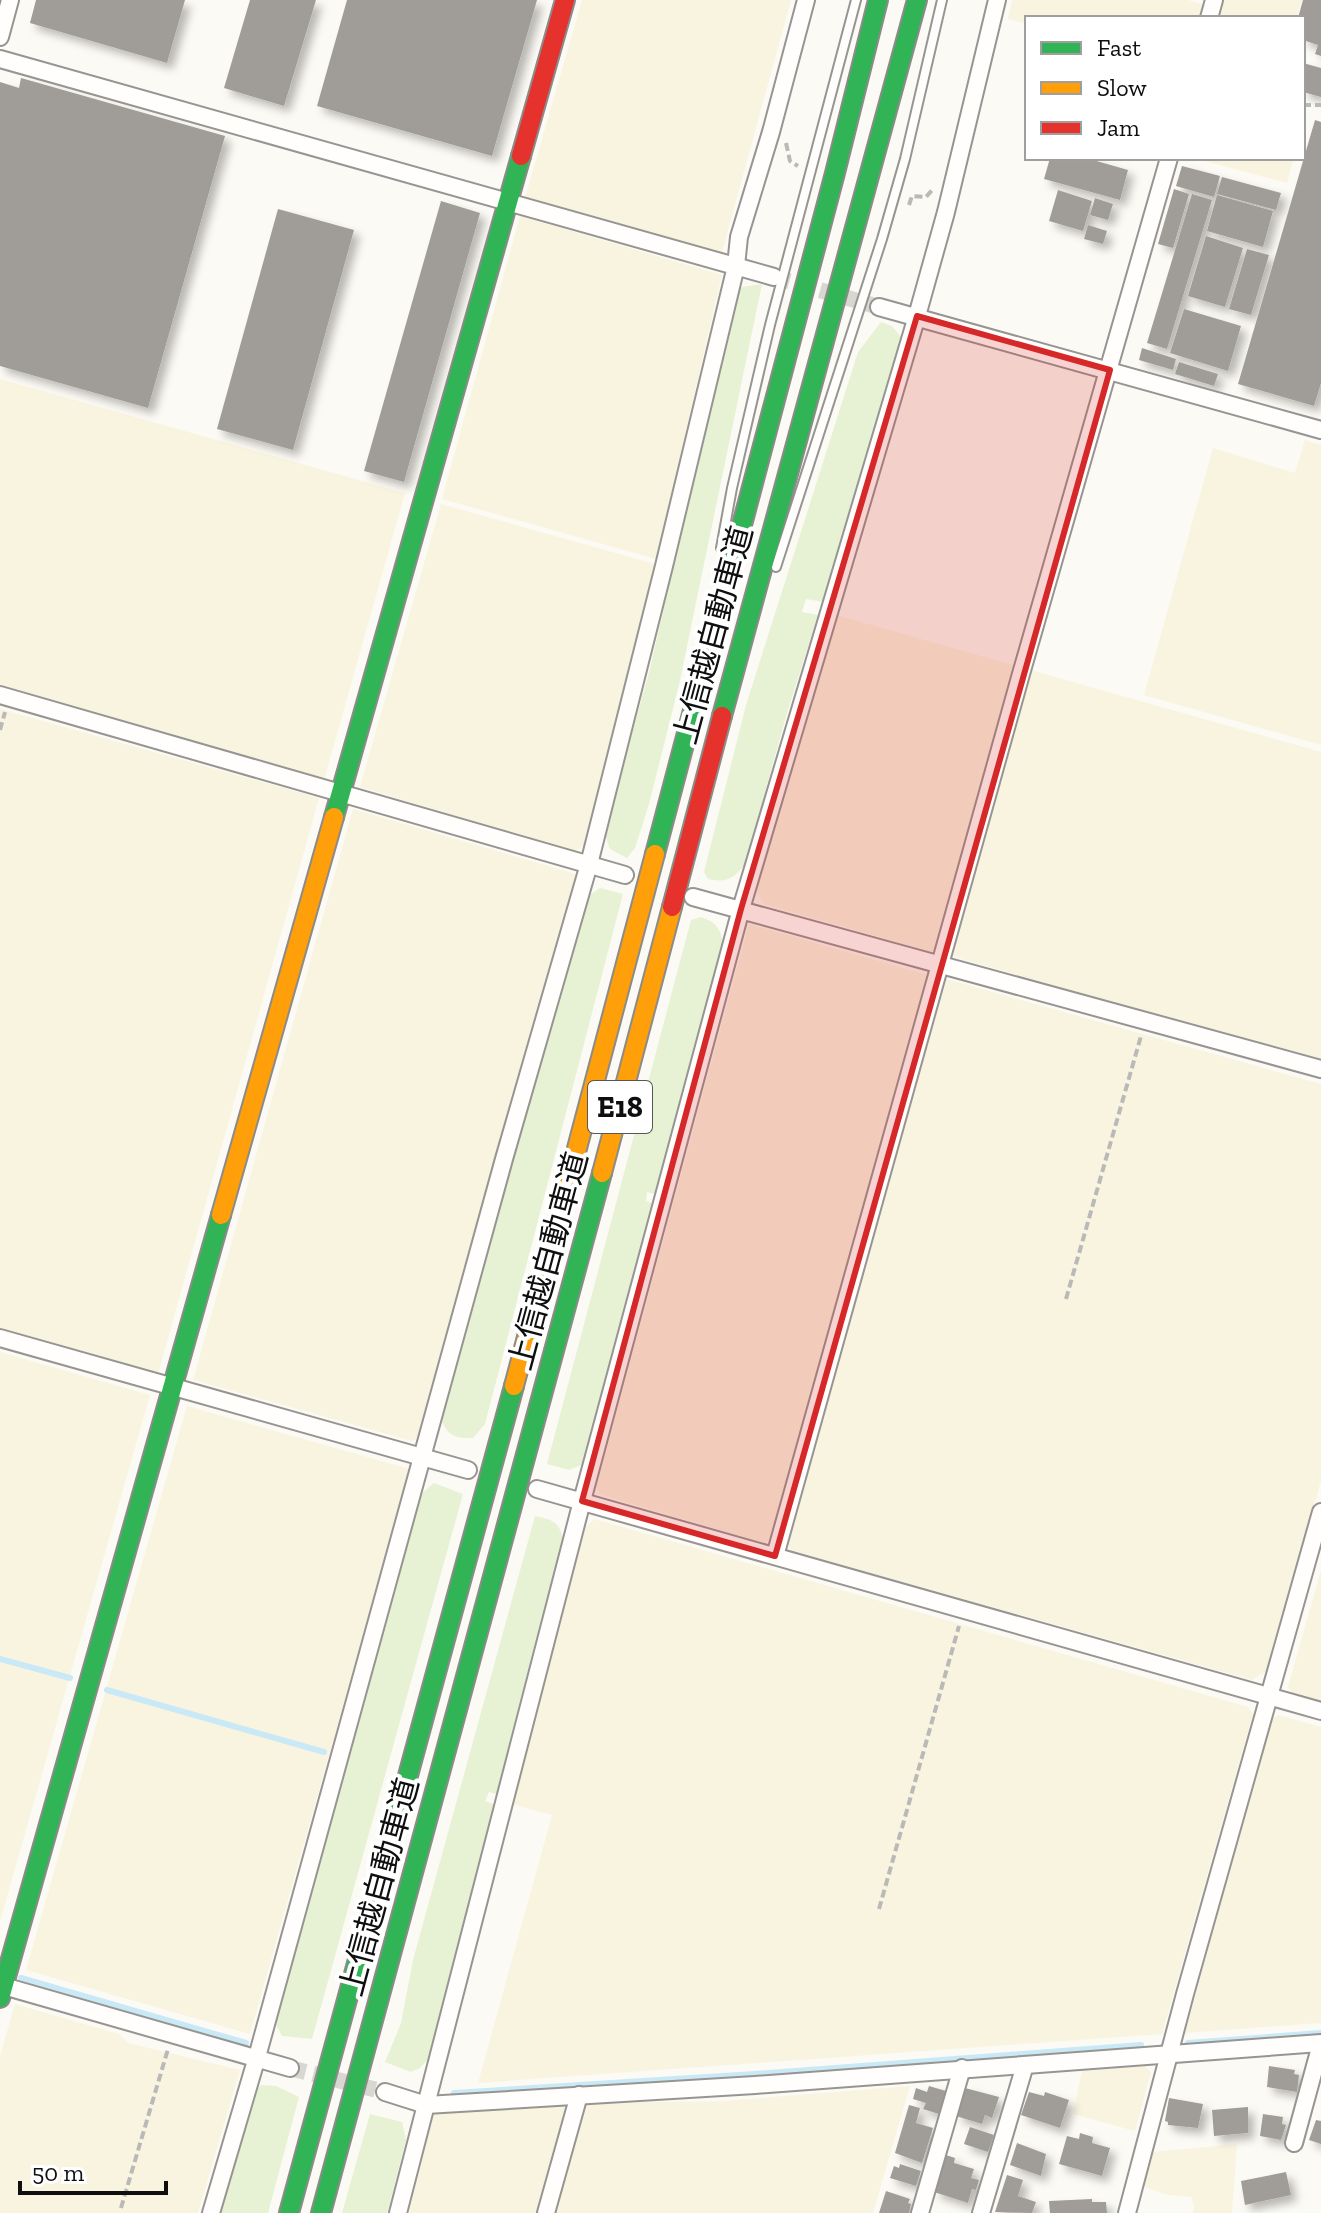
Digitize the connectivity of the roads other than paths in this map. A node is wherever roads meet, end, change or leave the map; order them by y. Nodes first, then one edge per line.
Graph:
1 (10, 0) edge
2 (565, 0) edge
3 (806, 0) edge
4 (856, 0) edge
5 (878, 0) edge
6 (917, 0) edge
7 (942, 0) edge
8 (997, 0) edge
9 (0, 37) edge
10 (0, 59) edge
11 (1168, 160) edge
12 (508, 204) junction
13 (736, 266) junction
14 (774, 277) tunnel mouth
15 (879, 307) tunnel mouth
16 (917, 316) junction
17 (1110, 370) junction
18 (1321, 430) edge
19 (718, 565) dead end
20 (772, 580) dead end
21 (713, 595) dead end
22 (762, 609) dead end
23 (0, 695) edge
24 (687, 734) junction
25 (717, 740) junction
26 (341, 791) junction
27 (589, 864) junction
28 (625, 875) dead end
29 (693, 897) dead end
30 (741, 909) junction
31 (941, 964) junction
32 (1321, 1069) edge
33 (0, 1338) edge
34 (173, 1387) junction
35 (423, 1456) junction
36 (468, 1470) dead end
37 (537, 1489) dead end
38 (582, 1501) junction
39 (1321, 1512) edge
40 (775, 1556) junction
41 (1268, 1696) junction
42 (1321, 1711) edge
43 (1, 1990) edge
44 (1321, 2044) edge
45 (1168, 2053) junction
46 (257, 2057) junction
47 (1025, 2065) junction
48 (290, 2068) tunnel mouth
49 (962, 2068) junction
50 (385, 2092) tunnel mouth
51 (579, 2095) junction
52 (426, 2105) junction
53 (1294, 2143) dead end
54 (211, 2213) edge
55 (289, 2213) edge
56 (321, 2213) edge
57 (398, 2213) edge
58 (546, 2213) edge
59 (920, 2213) edge
60 (981, 2213) edge
61 (1127, 2213) edge

1 - 9 street
2 - 12 main road
3 - 13 street
4 - 19 lane
5 - 24 main road, 上信越自動車道 / E18
6 - 25 main road, 上信越自動車道 / E18
7 - 20 lane
8 - 16 street
10 - 12 street
11 - 17 street
12 - 13 street
12 - 26 main road
13 - 14 street
13 - 27 street
15 - 16 street
16 - 17 street
16 - 30 street
17 - 18 street
17 - 31 street
21 - 24 lane
22 - 25 lane
23 - 26 street
24 - 55 main road, 上信越自動車道 / E18
25 - 56 main road, 上信越自動車道 / E18
26 - 27 street
26 - 34 main road
27 - 28 street
27 - 35 street
29 - 30 street
30 - 31 street
30 - 38 street
31 - 32 street
31 - 40 street
33 - 34 street
34 - 35 street
34 - 43 main road
35 - 36 street
35 - 46 street
37 - 38 street
38 - 40 street
38 - 52 street
39 - 41 street
40 - 41 street
41 - 42 street
41 - 45 street
43 - 46 street
44 - 45 street
44 - 53 street
45 - 47 street
45 - 61 street
46 - 48 street
46 - 54 street
47 - 49 street
47 - 60 street
49 - 51 street
49 - 59 street
50 - 52 street
51 - 52 street
51 - 58 street
52 - 57 street

